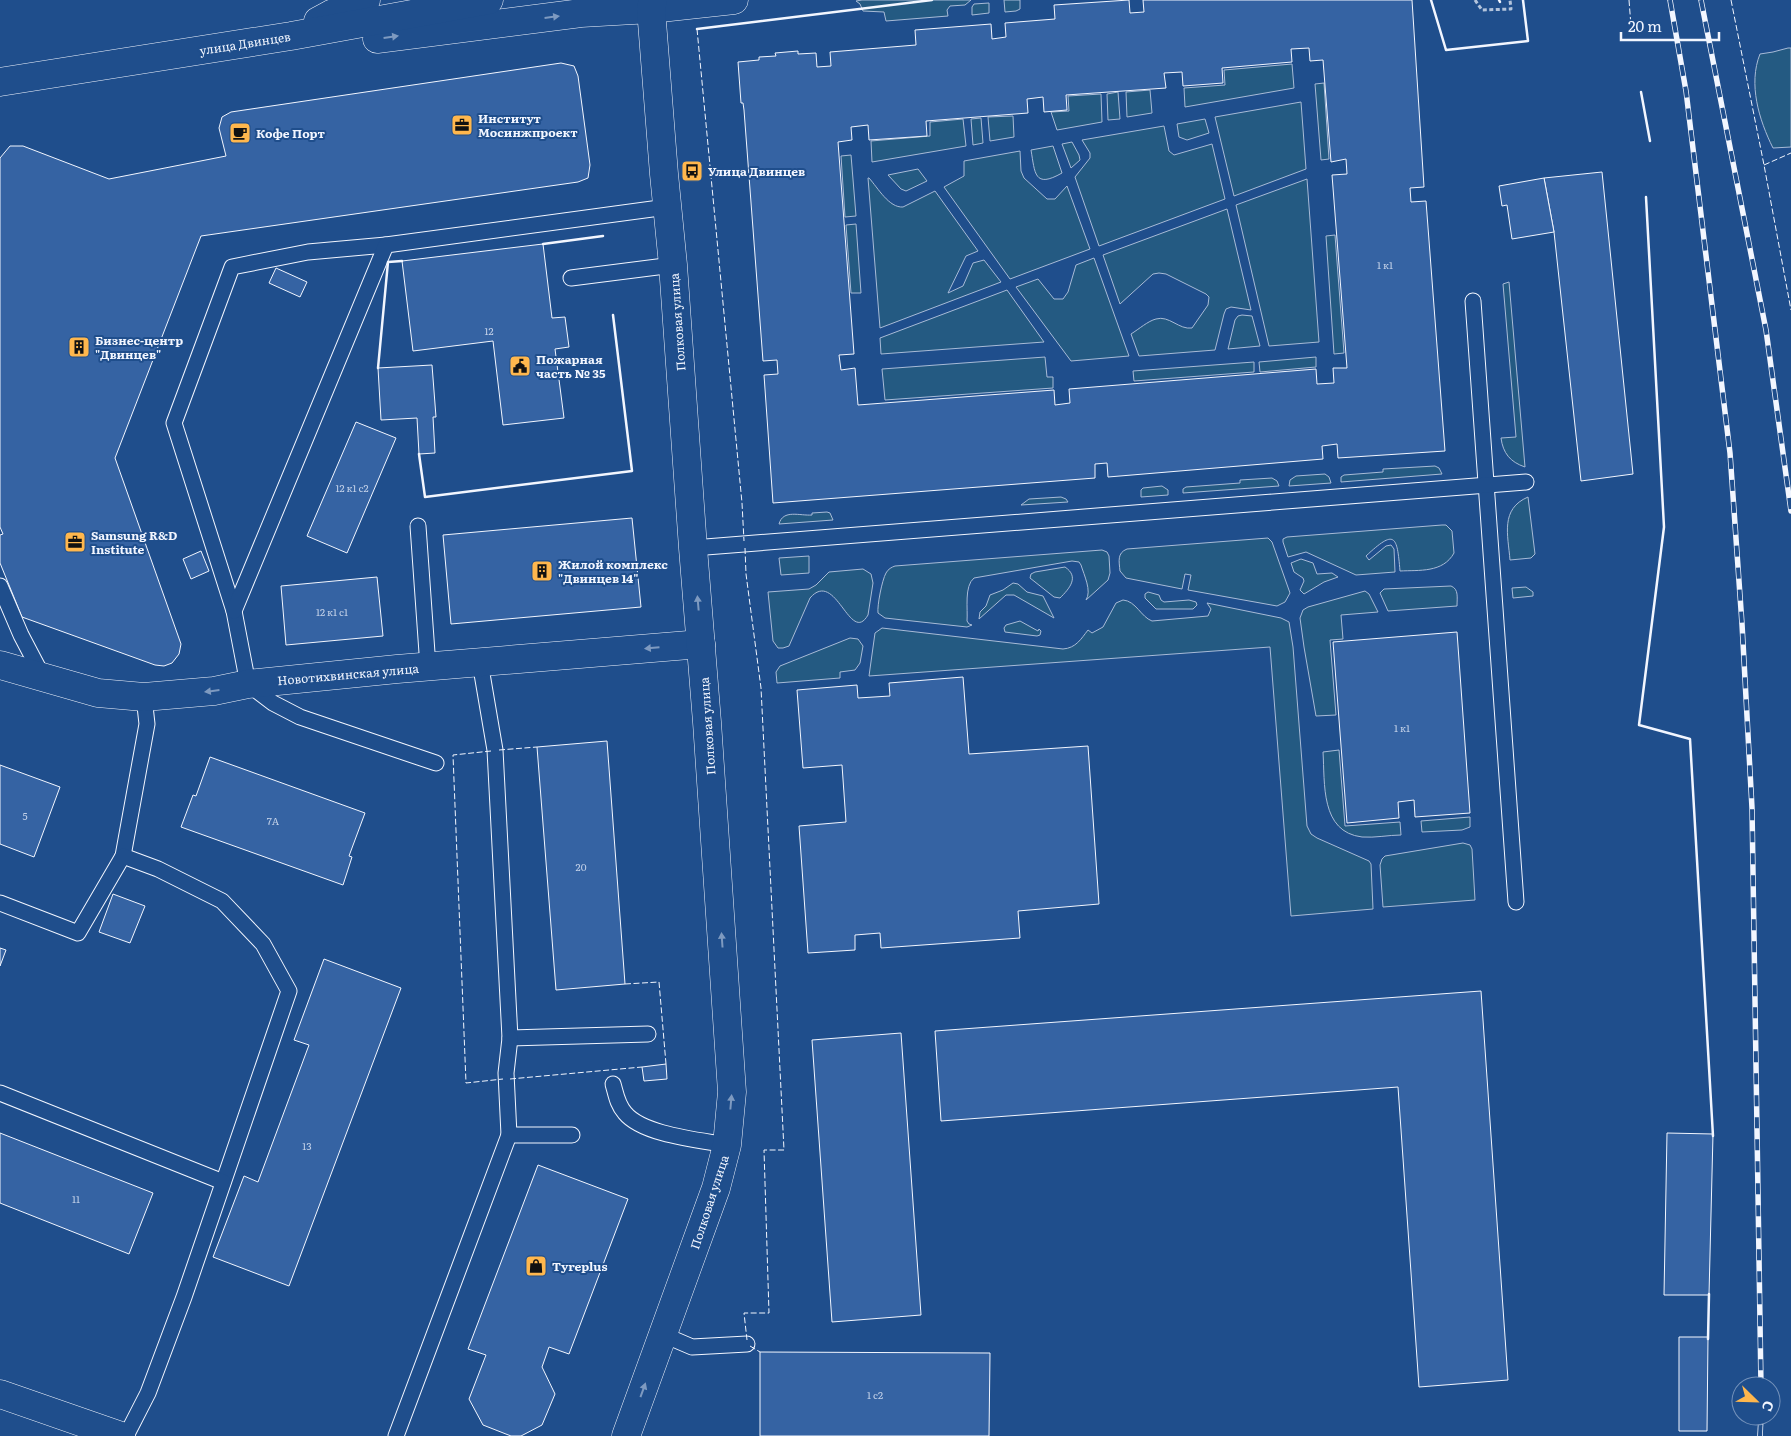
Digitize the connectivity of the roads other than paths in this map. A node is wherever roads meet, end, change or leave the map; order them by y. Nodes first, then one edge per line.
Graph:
1 (366, 0) edge
2 (489, 0) edge
3 (734, 0) edge
4 (652, 4) edge
5 (290, 36) junction
6 (0, 82) edge
7 (667, 207) junction
8 (386, 245) junction
9 (673, 265) junction
10 (571, 278) dead end
11 (1473, 301) dead end
12 (1526, 482) dead end
13 (1486, 485) junction
14 (418, 526) dead end
15 (693, 548) junction
16 (0, 586) edge
17 (234, 611) junction
18 (701, 644) junction
19 (480, 662) junction
20 (0, 665) edge
21 (428, 667) junction
22 (43, 678) junction
23 (248, 684) junction
24 (144, 697) junction
25 (436, 763) dead end
26 (123, 856) junction
27 (0, 902) edge
28 (1516, 902) dead end
29 (648, 1034) dead end
30 (510, 1038) junction
31 (613, 1084) dead end
32 (0, 1093) edge
33 (572, 1135) dead end
34 (509, 1136) junction
35 (728, 1145) junction
36 (223, 1182) junction
37 (664, 1335) junction
38 (747, 1344) dead end
39 (0, 1394) edge
40 (121, 1436) edge
41 (126, 1436) edge
42 (396, 1436) edge
43 (626, 1436) edge

1 - 5 street
2 - 5 street, улица Двинцев
3 - 4 street
5 -> 4 street
4 - 7 street, Полковая улица
5 - 6 street, улица Двинцев
7 - 8 lane
7 - 9 street, Полковая улица
8 - 17 lane
8 - 17 lane
9 - 10 lane
9 - 15 street, Полковая улица
11 - 13 lane
12 - 13 lane
13 - 15 lane
13 - 28 lane
14 - 21 lane
18 -> 15 street, Полковая улица
16 - 22 lane
17 - 23 lane
18 -> 19 street, Новотихвинская улица
35 -> 18 street, Полковая улица
19 - 21 street, Новотихвинская улица
19 - 30 lane
20 - 22 street, Новотихвинская улица
21 - 23 street, Новотихвинская улица
22 - 24 street, Новотихвинская улица
23 -> 24 street, Новотихвинская улица
23 - 25 lane
24 - 26 lane
26 - 27 lane
26 - 36 lane
29 - 30 lane
30 - 34 lane
31 - 35 lane
32 - 36 lane
33 - 34 lane
34 - 42 lane
35 - 37 street, Полковая улица
36 - 41 lane
37 - 38 lane
43 -> 37 street, Полковая улица
39 - 40 street

